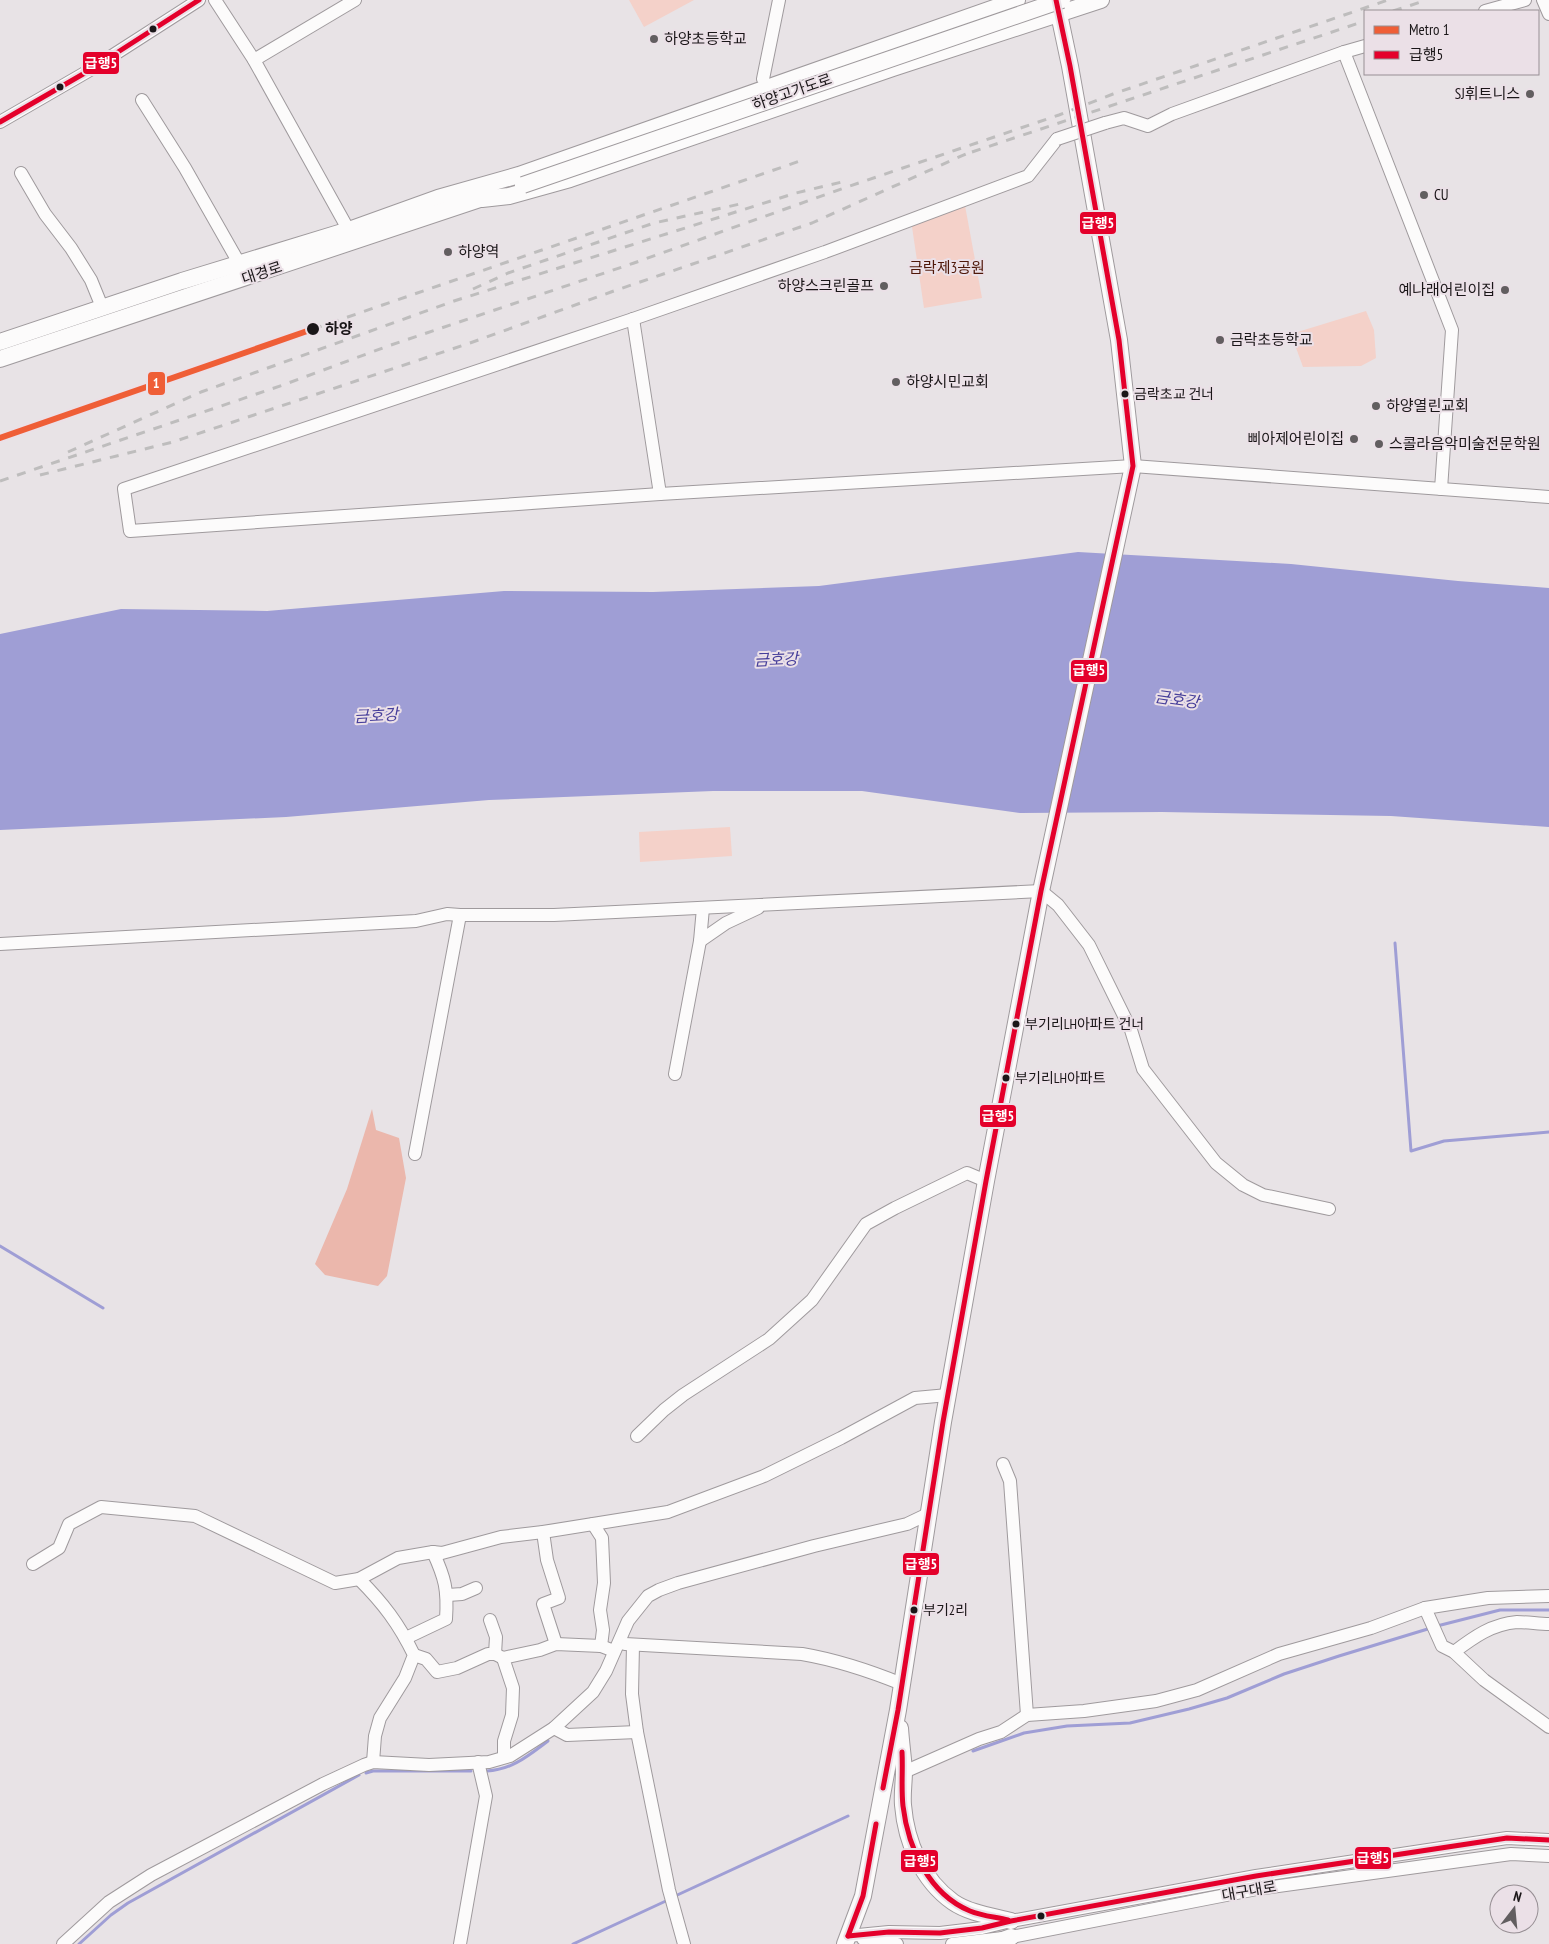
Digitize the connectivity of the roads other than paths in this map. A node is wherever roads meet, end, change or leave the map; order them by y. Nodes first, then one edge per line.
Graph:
1 (199, 0) edge
2 (215, 0) edge
3 (355, 0) edge
4 (779, 0) edge
5 (995, 0) edge
6 (1017, 0) edge
7 (1101, 0) edge
8 (1524, 0) edge
9 (1543, 0) edge
10 (1059, 5) edge
11 (1489, 10) edge
12 (1549, 14) edge
13 (1364, 46) edge
14 (1344, 52) junction
15 (254, 60) junction
16 (763, 79) junction
17 (142, 100) dead end
18 (0, 122) edge
19 (22, 173) dead end
20 (521, 180) junction
21 (438, 198) junction
22 (482, 199) junction
23 (352, 236) junction
24 (239, 263) junction
25 (102, 307) junction
26 (633, 319) junction
27 (0, 342) edge
28 (0, 359) edge
29 (1133, 466) junction
30 (1441, 488) junction
31 (660, 494) junction
32 (1549, 497) edge
33 (1042, 891) junction
34 (764, 905) junction
35 (703, 908) junction
36 (460, 914) junction
37 (700, 941) junction
38 (0, 944) edge
39 (676, 1074) dead end
40 (415, 1154) dead end
41 (986, 1181) junction
42 (1329, 1209) dead end
43 (948, 1395) junction
44 (637, 1436) dead end
45 (1003, 1464) dead end
46 (928, 1514) junction
47 (593, 1524) junction
48 (543, 1532) junction
49 (433, 1552) junction
50 (33, 1564) dead end
51 (359, 1579) junction
52 (476, 1588) dead end
53 (448, 1596) junction
54 (1549, 1596) edge
55 (1429, 1619) junction
56 (490, 1620) dead end
57 (1549, 1624) edge
58 (406, 1638) junction
59 (556, 1644) junction
60 (633, 1645) junction
61 (602, 1646) junction
62 (616, 1648) junction
63 (1454, 1652) junction
64 (414, 1655) junction
65 (499, 1656) junction
66 (902, 1684) junction
67 (898, 1710) junction
68 (1028, 1715) junction
69 (1549, 1727) edge
70 (554, 1728) junction
71 (637, 1732) junction
72 (504, 1757) junction
73 (373, 1762) junction
74 (478, 1762) junction
75 (904, 1772) junction
76 (1549, 1836) edge
77 (1534, 1838) junction
78 (1549, 1840) edge
79 (1549, 1856) edge
80 (1011, 1929) junction
81 (847, 1940) edge
82 (63, 1944) edge
83 (460, 1944) edge
84 (684, 1944) edge
85 (897, 1944) edge
86 (952, 1944) edge
87 (992, 1944) edge

1 - 18 street
2 - 15 street
3 - 15 street
4 - 16 street
5 - 16 main road
6 - 20 main road, 하양고가도로
7 - 10 main road
8 - 11 street
9 - 12 street
10 - 20 main road, 하양고가도로, bridge
10 - 22 main road
10 - 29 main road
13 - 14 street
14 - 26 street, bridge
14 - 30 street
15 - 23 street
16 - 21 main road
17 - 24 street
19 - 25 street
20 - 21 main road, 대경로
20 - 22 main road, 대경로
21 - 23 main road, 대경로
22 - 23 main road, 대경로
23 - 24 main road, 대경로
23 - 28 main road, 대경로
24 - 25 main road, 대경로
25 - 27 main road, 대경로
26 - 31 street
26 - 31 street
29 - 30 street
29 - 31 street
29 - 33 main road
30 - 32 street
33 - 34 street
33 - 41 main road
33 - 42 street
34 - 35 street
34 - 37 street
35 - 36 street
35 - 37 street
36 - 38 street
36 - 40 street
37 - 39 street
41 - 43 main road
41 - 44 street
43 - 46 main road
43 - 47 street
45 - 68 street
46 - 62 street
46 - 66 main road
47 - 48 street
47 - 61 street
48 - 49 street
48 - 59 street
49 - 51 street
49 - 53 street
50 - 51 street
51 - 58 street
52 - 53 street
53 - 58 street
54 - 55 street
55 - 63 street
55 - 68 street
56 - 65 street
57 - 63 street
58 - 64 street
59 - 61 street
59 - 65 street
60 - 62 street
60 - 66 street
60 - 71 street
61 - 62 street
62 - 70 street
63 - 69 street
64 - 65 street
64 - 73 street
65 - 72 street
66 - 67 main road
67 - 75 main road
67 - 81 main road
68 - 75 street
70 - 71 street
70 - 72 street
71 - 84 street
72 - 74 street
73 - 74 street
73 - 82 street
74 - 83 street
75 - 80 main road
76 - 77 street
77 - 78 street, 대구대로
77 - 80 street, 대구대로
79 - 80 street, 대구대로
80 - 81 street, 대구대로
80 - 86 street, 대구대로
80 - 87 main road
81 - 85 street

